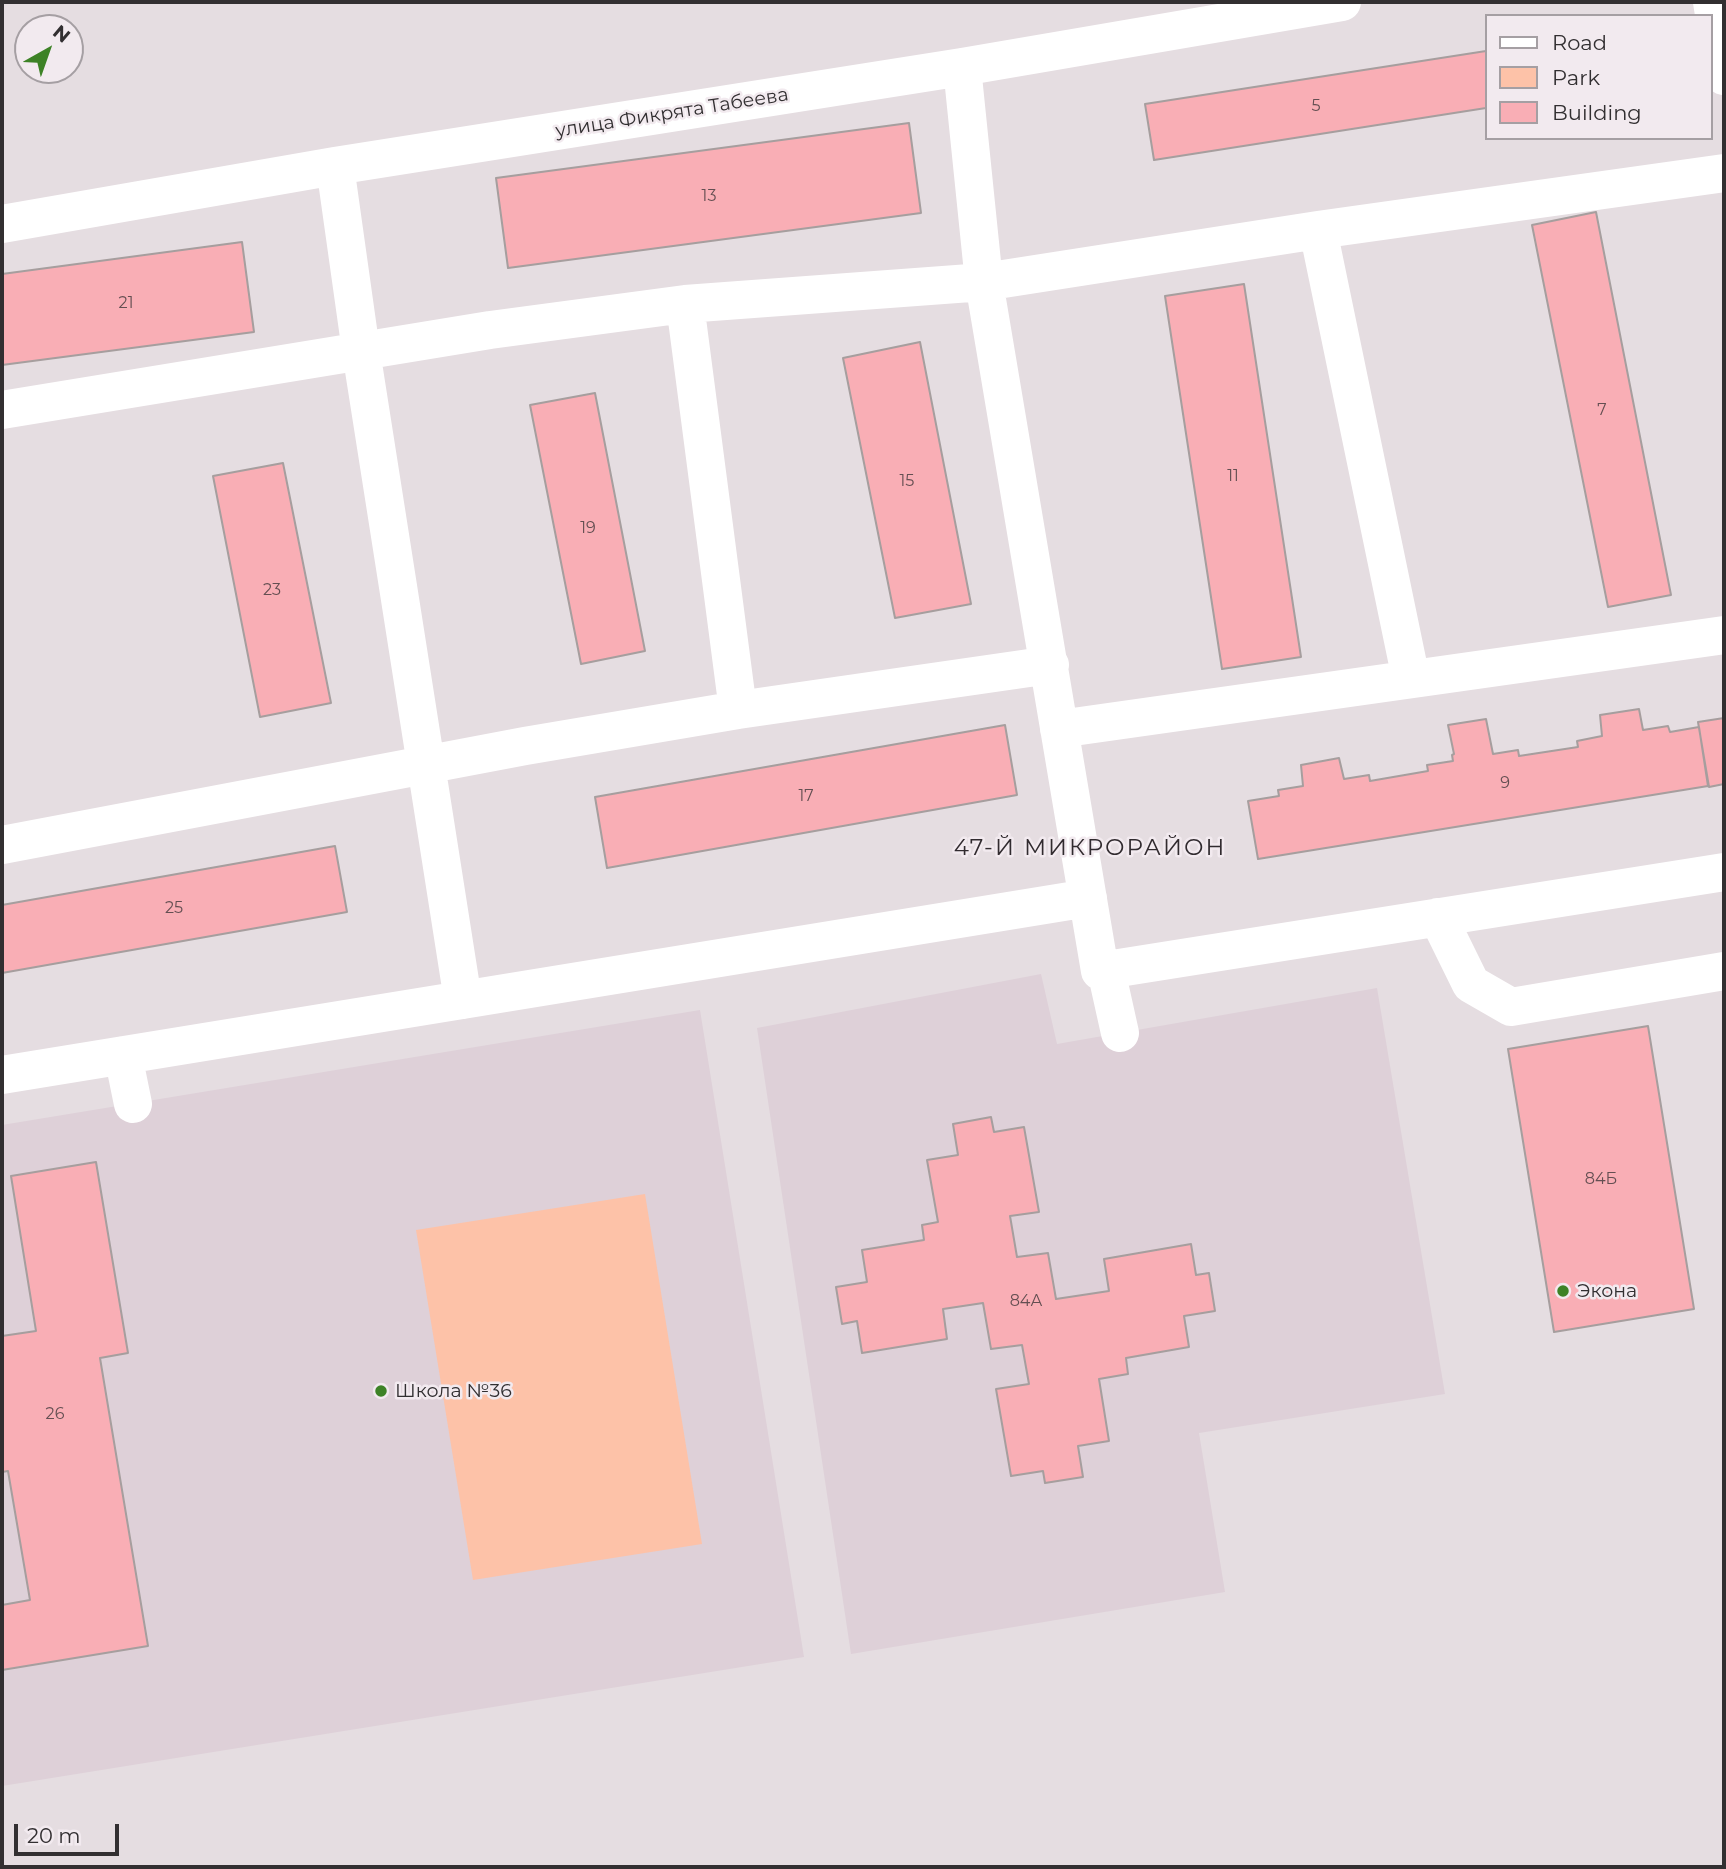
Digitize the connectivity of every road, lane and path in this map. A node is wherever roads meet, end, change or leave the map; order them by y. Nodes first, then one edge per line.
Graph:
1 (1342, 2) edge
2 (1712, 2) edge
3 (962, 67) junction
4 (1724, 76) edge
5 (335, 166) junction
6 (1724, 173) edge
7 (2, 224) edge
8 (1318, 230) junction
9 (984, 282) junction
10 (685, 304) junction
11 (361, 351) junction
12 (2, 411) edge
13 (1724, 635) edge
14 (1050, 665) junction
15 (1411, 679) junction
16 (738, 710) junction
17 (1059, 729) junction
18 (427, 765) junction
19 (2, 845) edge
20 (1724, 872) edge
21 (1088, 898) junction
22 (1438, 917) junction
23 (1106, 970) junction
24 (1724, 971) edge
25 (463, 1000) junction
26 (1120, 1033) dead end
27 (123, 1055) junction
28 (2, 1075) edge
29 (133, 1104) dead end

1 - 3 street, улица Фикрята Табеева
2 - 4 street
3 - 5 street, улица Фикрята Табеева
3 - 9 street
5 - 7 street, улица Фикрята Табеева
5 - 11 street
6 - 8 street
8 - 9 street
8 - 15 street
9 - 10 street
9 - 14 street
10 - 11 street
10 - 16 street
11 - 12 street
11 - 18 street
13 - 15 street
14 - 16 street
14 - 17 street
15 - 17 street
16 - 18 street
17 - 21 street
18 - 19 street
18 - 25 street
20 - 22 street
21 - 23 street
21 - 25 street
22 - 23 street
22 - 24 street
23 - 26 street
25 - 27 street
27 - 28 street
27 - 29 street

